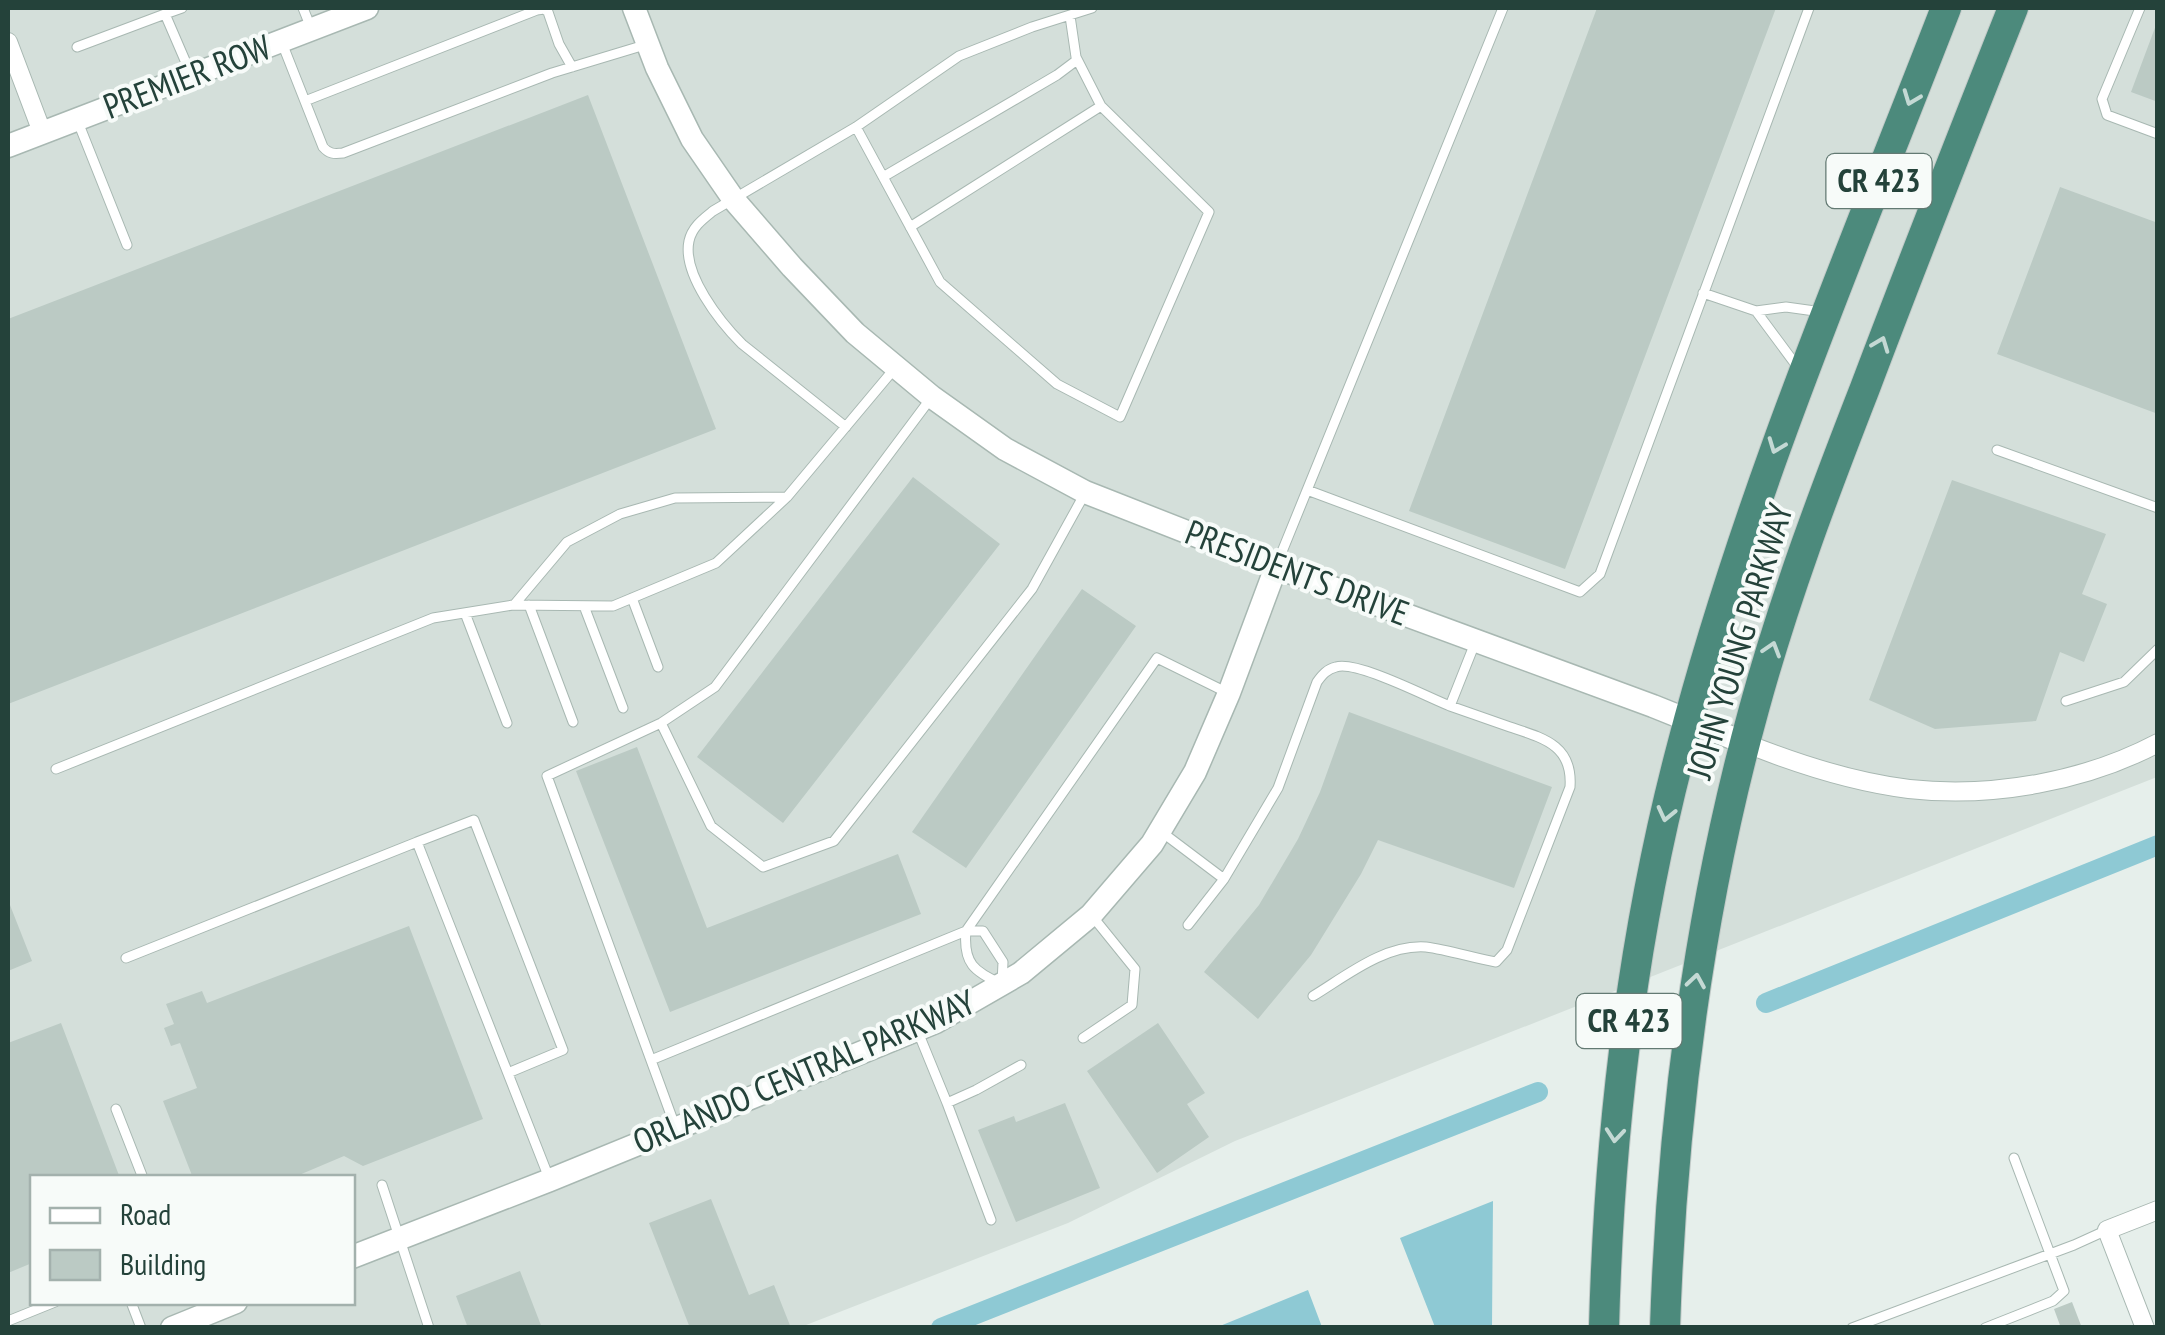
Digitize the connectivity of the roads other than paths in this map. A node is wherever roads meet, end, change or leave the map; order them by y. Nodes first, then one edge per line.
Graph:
1 (182, 8) edge
2 (367, 8) edge
3 (634, 8) edge
4 (1092, 8) edge
5 (1504, 8) edge
6 (1808, 8) edge
7 (1946, 8) edge
8 (2012, 8) edge
9 (2140, 8) edge
10 (165, 14) junction
11 (1070, 16) junction
12 (307, 18) edge
13 (280, 41) junction
14 (8, 42) edge
15 (648, 44) junction
16 (77, 46) dead end
17 (1077, 60) junction
18 (572, 68) junction
19 (191, 75) junction
20 (304, 101) junction
21 (1101, 106) junction
22 (77, 119) junction
23 (856, 127) junction
24 (42, 132) junction
25 (2158, 134) edge
26 (8, 146) edge
27 (883, 177) junction
28 (734, 200) junction
29 (910, 226) junction
30 (127, 245) dead end
31 (1704, 294) junction
32 (1756, 311) junction
33 (1828, 312) junction
34 (895, 368) junction
35 (1803, 375) junction
36 (932, 398) junction
37 (846, 426) junction
38 (1997, 450) dead end
39 (1307, 490) junction
40 (1086, 492) junction
41 (787, 497) junction
42 (2158, 508) edge
43 (1276, 566) junction
44 (632, 598) junction
45 (514, 606) junction
46 (529, 606) junction
47 (584, 606) junction
48 (464, 612) junction
49 (1476, 640) junction
50 (2158, 649) edge
51 (658, 668) dead end
52 (1229, 693) junction
53 (2066, 701) dead end
54 (1450, 706) junction
55 (624, 708) dead end
56 (1689, 720) junction
57 (573, 722) dead end
58 (661, 722) junction
59 (507, 723) dead end
60 (1745, 743) junction
61 (2158, 743) edge
62 (56, 769) dead end
63 (1160, 831) junction
64 (417, 842) junction
65 (1224, 879) junction
66 (1091, 915) junction
67 (1188, 926) dead end
68 (966, 931) junction
69 (126, 958) dead end
70 (1002, 984) junction
71 (1313, 996) dead end
72 (918, 1030) junction
73 (1083, 1038) dead end
74 (651, 1060) junction
75 (1021, 1064) dead end
76 (508, 1072) junction
77 (947, 1102) junction
78 (116, 1109) dead end
79 (676, 1128) junction
80 (2014, 1158) dead end
81 (142, 1175) edge
82 (550, 1180) junction
83 (382, 1185) dead end
84 (2158, 1210) edge
85 (992, 1220) dead end
86 (2106, 1230) junction
87 (401, 1238) junction
88 (2051, 1254) junction
89 (355, 1256) edge
90 (48, 1305) edge
91 (231, 1305) edge
92 (8, 1321) edge
93 (207, 1321) edge
94 (172, 1328) edge
95 (429, 1328) edge
96 (1604, 1328) edge
97 (1665, 1328) edge
98 (1852, 1328) edge
99 (1985, 1328) edge
100 (2144, 1328) edge

1 - 10 lane
2 - 12 street, PREMIER ROW
3 - 15 street, PRESIDENTS DRIVE
4 - 11 lane
5 - 39 lane
6 - 31 lane
7 -> 33 highway, JOHN YOUNG PARKWAY / CR 423
60 -> 8 highway, JOHN YOUNG PARKWAY / CR 423
9 - 25 lane
10 - 16 lane
10 - 19 lane
11 - 17 lane
11 - 23 lane
12 - 13 street, PREMIER ROW
13 - 19 street, PREMIER ROW
13 - 20 lane
14 - 24 street
15 - 18 lane
15 - 28 street, PRESIDENTS DRIVE
17 - 21 lane
17 - 27 lane
18 - 20 lane
18 - 20 lane
19 - 22 street, PREMIER ROW
21 - 29 lane
21 - 29 lane
22 - 24 street, PREMIER ROW
22 - 30 lane
23 - 27 lane
23 - 28 lane
24 - 26 street, PREMIER ROW
27 - 29 lane
28 - 34 street, PRESIDENTS DRIVE
28 - 37 lane
31 - 32 lane
31 - 39 lane
32 - 33 lane
32 - 35 lane
33 - 35 highway, JOHN YOUNG PARKWAY / CR 423
34 - 36 street, PRESIDENTS DRIVE
34 - 37 lane
35 -> 56 highway, JOHN YOUNG PARKWAY / CR 423
36 - 40 street, PRESIDENTS DRIVE
36 - 58 lane
37 - 41 lane
38 - 42 lane
39 - 43 lane
40 - 43 street, PRESIDENTS DRIVE
40 - 58 lane
41 - 44 lane
41 - 45 lane
43 - 49 street, PRESIDENTS DRIVE
43 - 52 street, ORLANDO CENTRAL PARKWAY
44 - 47 lane
44 - 51 lane
45 - 46 lane
45 - 48 lane
46 - 47 lane
46 - 57 lane
47 - 55 lane
48 - 59 lane
48 - 62 lane
49 - 54 lane
49 - 56 street, PRESIDENTS DRIVE
50 - 53 lane
52 - 63 street, ORLANDO CENTRAL PARKWAY
52 - 68 lane
54 - 65 lane
54 - 71 lane
56 - 60 street, PRESIDENTS DRIVE
56 -> 96 highway, JOHN YOUNG PARKWAY / CR 423
58 - 74 lane
60 - 61 street, PRESIDENTS DRIVE
97 -> 60 highway, JOHN YOUNG PARKWAY / CR 423
63 - 65 lane
63 - 66 street, ORLANDO CENTRAL PARKWAY
64 - 69 lane
64 - 76 lane
64 - 76 lane
65 - 67 lane
66 - 70 street, ORLANDO CENTRAL PARKWAY
66 - 73 lane
68 - 70 lane
68 - 70 lane
68 - 74 lane
70 - 72 street, ORLANDO CENTRAL PARKWAY
72 - 77 lane
72 - 79 street, ORLANDO CENTRAL PARKWAY
74 - 79 lane
75 - 77 lane
76 - 82 lane
77 - 85 lane
78 - 81 lane
79 - 82 street, ORLANDO CENTRAL PARKWAY
80 - 88 lane
82 - 87 street, ORLANDO CENTRAL PARKWAY
83 - 87 lane
84 - 86 street
86 - 88 lane
86 - 100 street
87 - 89 street, ORLANDO CENTRAL PARKWAY
87 - 95 lane
88 - 98 lane
88 - 99 lane
90 - 92 lane
91 - 93 street
93 - 94 street

